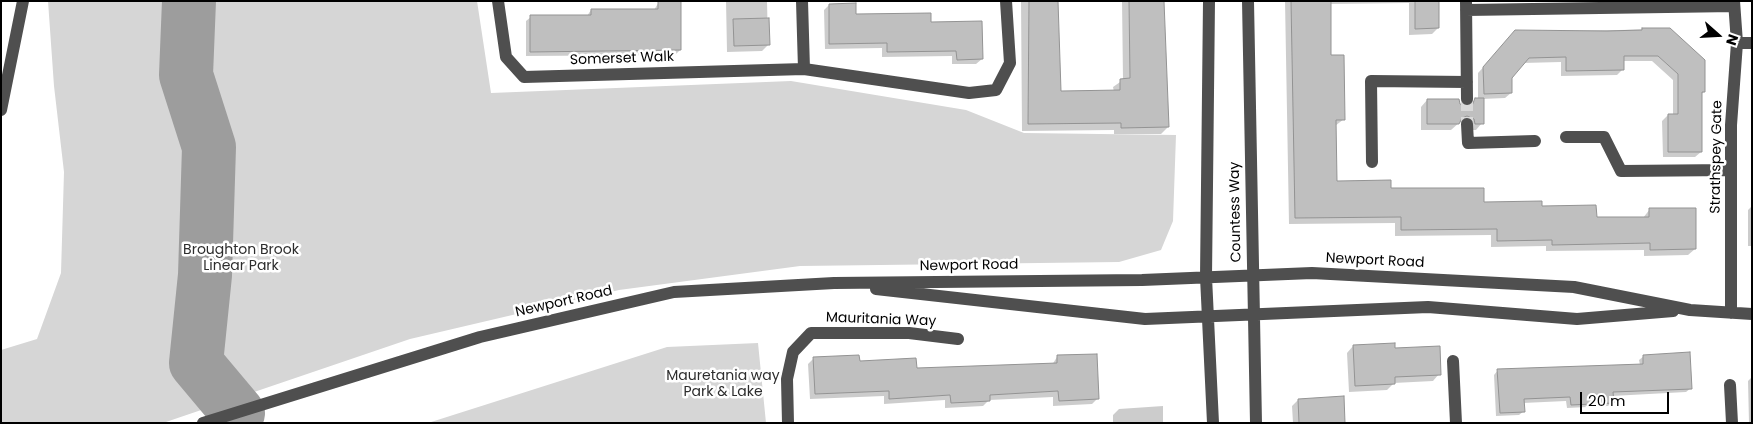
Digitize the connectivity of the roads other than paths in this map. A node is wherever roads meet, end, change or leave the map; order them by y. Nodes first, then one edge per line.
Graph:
1 (23, 1) edge
2 (498, 1) edge
3 (802, 1) edge
4 (1006, 1) edge
5 (1209, 1) edge
6 (1248, 1) edge
7 (1734, 4) edge
8 (1466, 6) edge
9 (1737, 43) junction
10 (1752, 43) edge
11 (804, 69) junction
12 (1467, 82) junction
13 (1467, 98) tunnel mouth
14 (1, 110) edge
15 (1467, 124) tunnel mouth
16 (1566, 137) dead end
17 (1535, 141) dead end
18 (1372, 162) dead end
19 (1730, 170) junction
20 (1252, 275) junction
21 (1206, 277) junction
22 (834, 283) junction
23 (1690, 310) junction
24 (1254, 313) junction
25 (1730, 313) junction
26 (1752, 314) edge
27 (1207, 317) junction
28 (958, 339) dead end
29 (1453, 361) dead end
30 (1730, 385) dead end
31 (203, 423) edge
32 (788, 423) edge
33 (1213, 423) edge
34 (1256, 423) edge
35 (1456, 423) edge
36 (1732, 423) edge

1 - 14 street
2 - 11 street, Somerset Walk
3 - 11 street
4 - 11 street, Somerset Walk
5 - 21 street
6 - 20 street, Countess Way
7 - 8 street
7 - 9 street, Strathspey Gate
8 - 12 street
9 - 10 street
9 - 19 street, Strathspey Gate
12 - 13 street
12 - 18 street
15 - 17 street
16 - 19 street
19 - 25 street, Strathspey Gate
20 - 21 street, Newport Road
20 - 23 street, Newport Road
20 - 24 street, Countess Way
21 - 22 street, Newport Road
21 - 27 street
22 - 27 street
22 - 31 street, Newport Road
23 - 24 street
23 - 25 street, Newport Road
24 - 27 street
24 - 34 street, Countess Way
25 - 26 street, Newport Road
27 - 33 street
28 - 32 street, Mauritania Way
29 - 35 street
30 - 36 street

